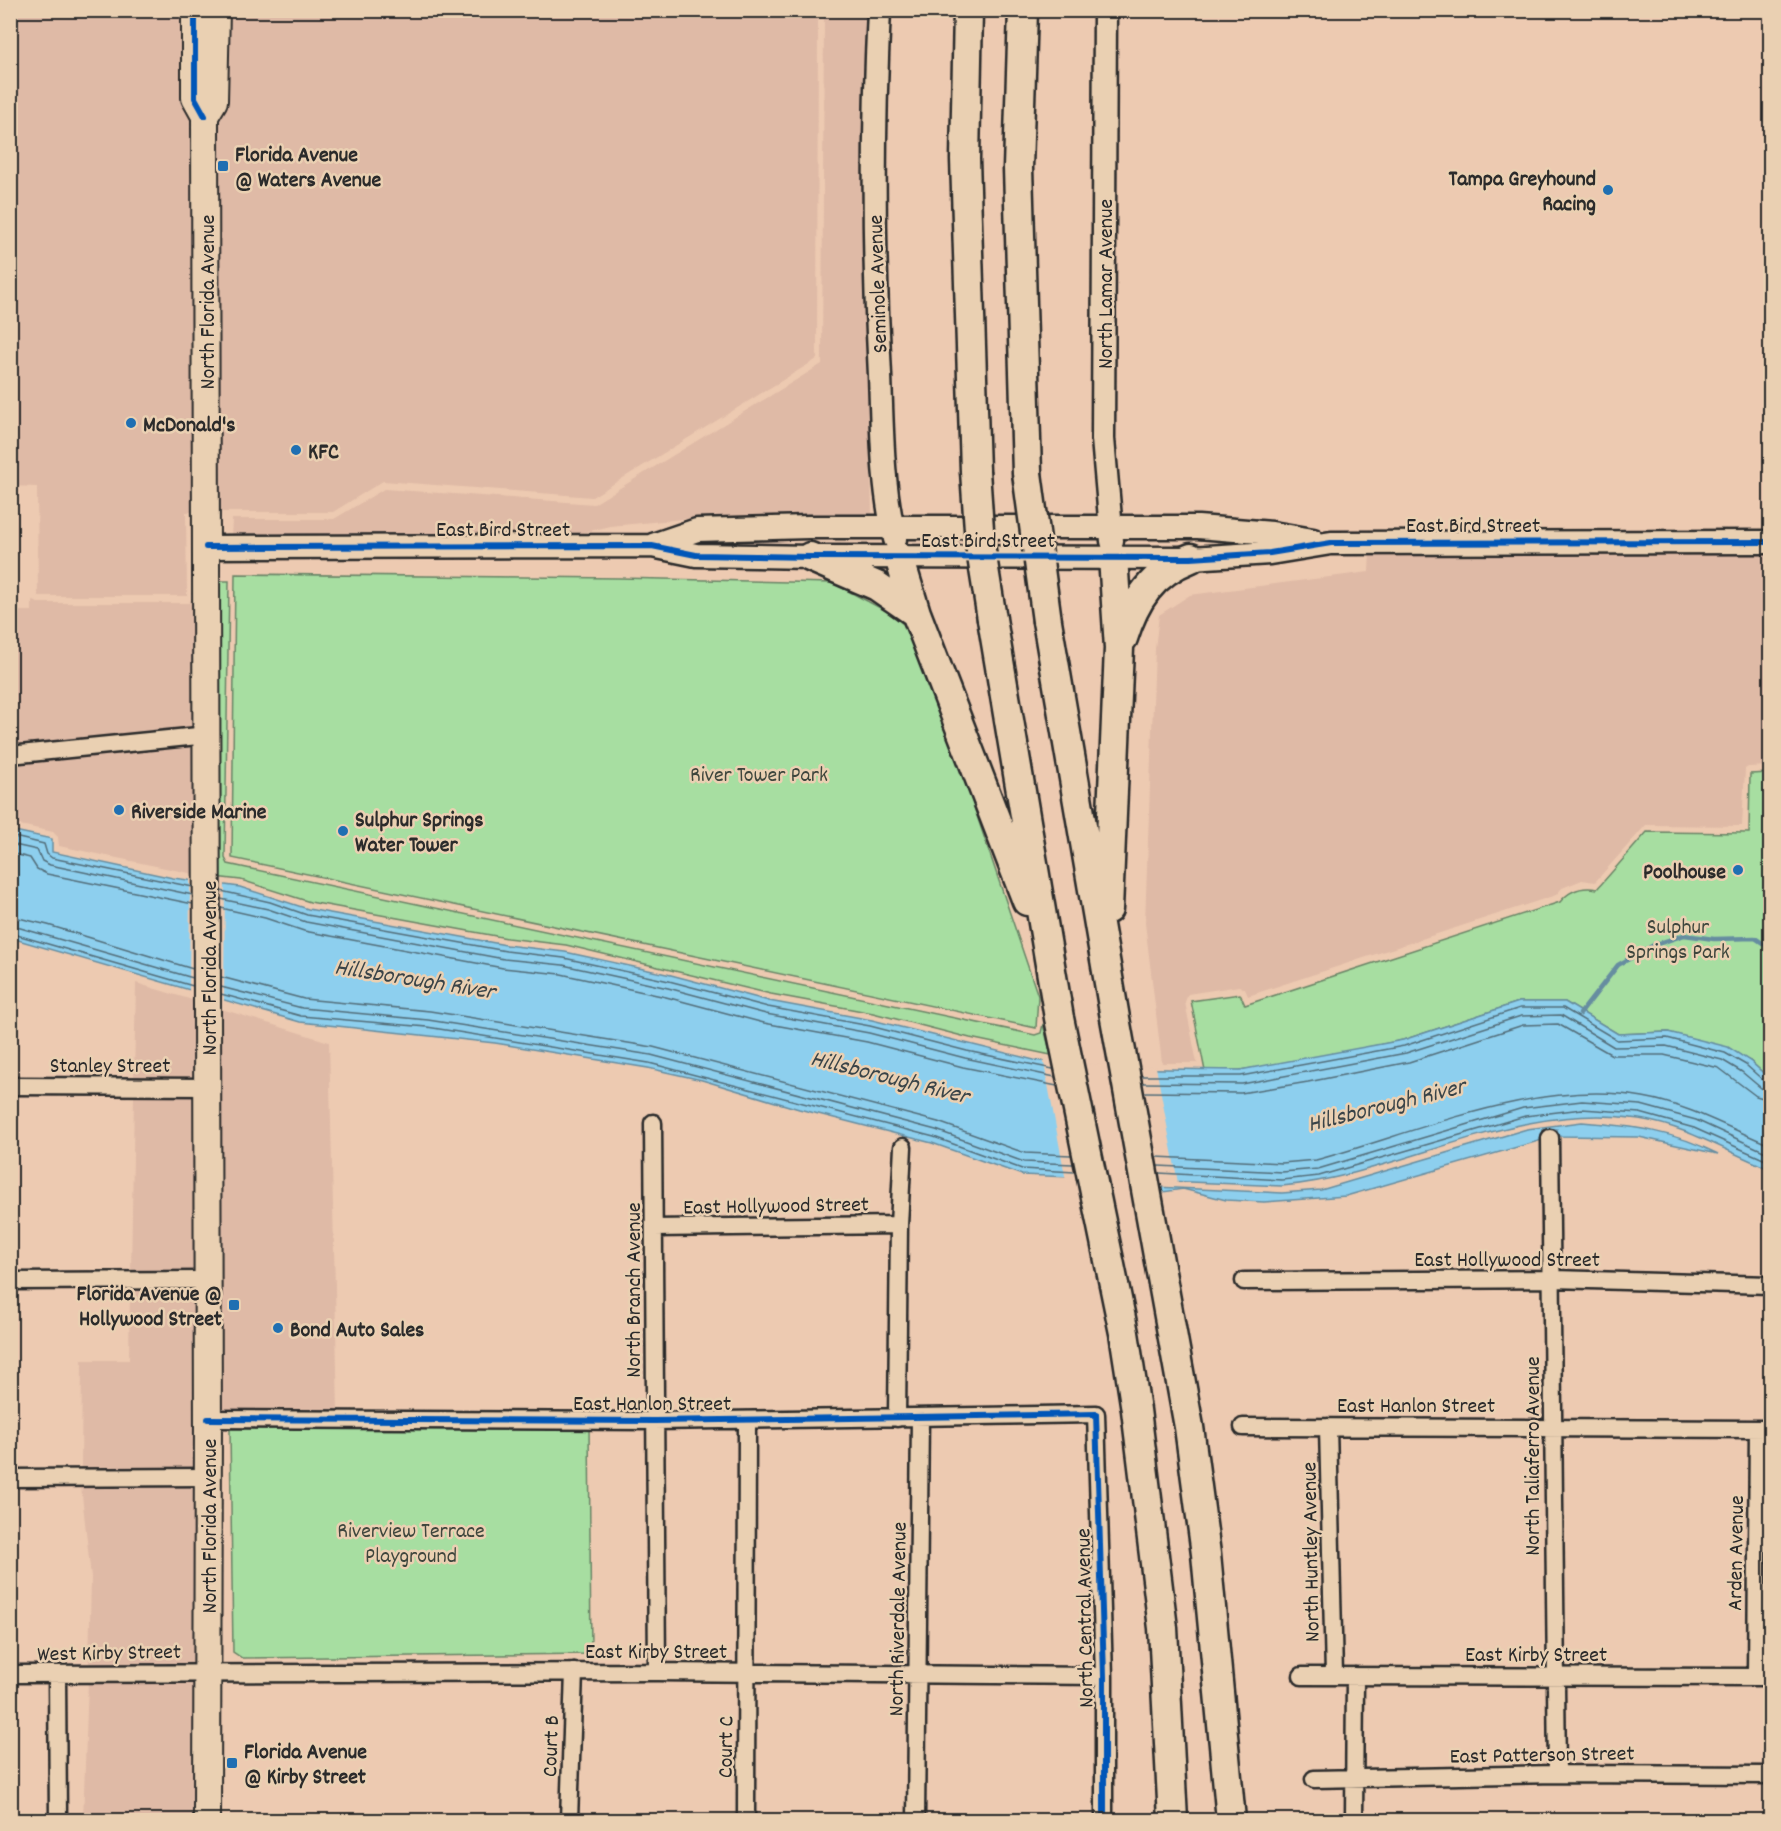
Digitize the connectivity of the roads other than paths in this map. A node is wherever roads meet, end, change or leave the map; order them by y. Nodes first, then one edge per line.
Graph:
1 (195, 10) edge
2 (216, 10) edge
3 (879, 10) edge
4 (968, 10) edge
5 (1023, 10) edge
6 (1105, 10) edge
7 (205, 116) junction
8 (892, 526) junction
9 (1111, 527) junction
10 (1770, 542) edge
11 (1331, 543) junction
12 (652, 546) junction
13 (206, 547) junction
14 (810, 557) junction
15 (899, 557) junction
16 (1113, 557) junction
17 (1191, 558) junction
18 (916, 613) junction
19 (1119, 648) junction
20 (208, 735) junction
21 (10, 755) edge
22 (1047, 953) junction
23 (1106, 965) junction
24 (10, 1086) edge
25 (209, 1087) junction
26 (653, 1123) dead end
27 (1550, 1138) dead end
28 (903, 1147) dead end
29 (899, 1225) junction
30 (654, 1228) junction
31 (1553, 1279) junction
32 (209, 1280) junction
33 (10, 1281) edge
34 (1244, 1281) dead end
35 (1770, 1285) edge
36 (1096, 1414) joint
37 (920, 1417) junction
38 (897, 1418) junction
39 (208, 1419) junction
40 (747, 1420) junction
41 (655, 1421) junction
42 (1554, 1426) junction
43 (1243, 1427) dead end
44 (1328, 1427) junction
45 (1764, 1429) edge
46 (208, 1477) junction
47 (10, 1478) edge
48 (574, 1672) junction
49 (657, 1672) junction
50 (208, 1673) junction
51 (747, 1673) junction
52 (10, 1674) edge
53 (57, 1674) junction
54 (918, 1674) junction
55 (1554, 1674) junction
56 (1334, 1675) junction
57 (1104, 1676) junction
58 (1302, 1676) dead end
59 (1355, 1676) junction
60 (1763, 1677) edge
61 (1557, 1774) junction
62 (1770, 1775) edge
63 (1353, 1778) junction
64 (1314, 1779) dead end
65 (58, 1821) edge
66 (207, 1821) edge
67 (568, 1821) edge
68 (746, 1821) edge
69 (916, 1821) edge
70 (1104, 1821) edge
71 (1173, 1821) edge
72 (1231, 1821) edge
73 (1354, 1821) edge

1 - 7 main road, North Florida Avenue
2 - 7 main road, North Florida Avenue
3 - 8 street, Seminole Avenue
4 - 22 highway, bridge
5 - 23 highway, bridge
6 - 9 street, North Lamar Avenue
7 - 13 main road, North Florida Avenue
8 - 9 street, East Bird Street
8 - 12 street, East Bird Street
8 - 15 street, Seminole Avenue
9 - 11 street, East Bird Street
9 - 16 street, North Lamar Avenue
10 - 11 street, East Bird Street
11 - 17 street, East Bird Street
12 - 13 street, East Bird Street
12 - 14 street, East Bird Street
13 - 20 main road, North Florida Avenue
14 - 15 street, East Bird Street
14 - 18 highway
15 - 16 street, East Bird Street
15 - 18 highway
16 - 17 street, East Bird Street
16 - 19 highway
17 - 19 highway
18 - 22 highway
19 - 23 highway
20 - 21 street
20 - 25 main road, North Florida Avenue
22 - 71 highway
23 - 72 highway
24 - 25 street, Stanley Street
25 - 32 main road, North Florida Avenue
26 - 30 street, North Branch Avenue
27 - 31 street, North Taliaferro Avenue
28 - 29 street
29 - 30 street, East Hollywood Street
29 - 38 street
30 - 41 street, North Branch Avenue
31 - 34 street, East Hollywood Street
31 - 35 street, East Hollywood Street
31 - 42 street, North Taliaferro Avenue
32 - 33 street
32 - 39 main road, North Florida Avenue
36 - 37 street, East Hanlon Street
36 - 57 street, North Central Avenue
37 - 38 street, East Hanlon Street
37 - 54 street, North Riverdale Avenue
38 - 40 street, East Hanlon Street
39 - 41 street, East Hanlon Street
39 - 46 main road, North Florida Avenue
40 - 41 street, East Hanlon Street
40 - 51 street, Court C
41 - 49 street, North Branch Avenue
42 - 44 street, East Hanlon Street
42 - 45 street, East Hanlon Street
42 - 55 street, North Taliaferro Avenue
43 - 44 street, East Hanlon Street
44 - 56 street, North Huntley Avenue
45 - 60 street, Arden Avenue
46 - 47 street
46 - 50 main road, North Florida Avenue
48 - 49 street, East Kirby Street
48 - 50 street, East Kirby Street
48 - 67 street, Court B
49 - 51 street, East Kirby Street
50 - 53 street, West Kirby Street
50 - 66 main road, North Florida Avenue
51 - 54 street, East Kirby Street
51 - 68 street, Court C
52 - 53 street, West Kirby Street
53 - 65 street
54 - 57 street, East Kirby Street
54 - 69 street, North Riverdale Avenue
55 - 59 street, East Kirby Street
55 - 60 street, East Kirby Street
55 - 61 street, North Taliaferro Avenue
56 - 58 street, East Kirby Street
56 - 59 street, East Kirby Street
57 - 70 street, North Central Avenue
59 - 63 street
61 - 62 street, East Patterson Street
61 - 63 street, East Patterson Street
63 - 64 street, East Patterson Street
63 - 73 street

